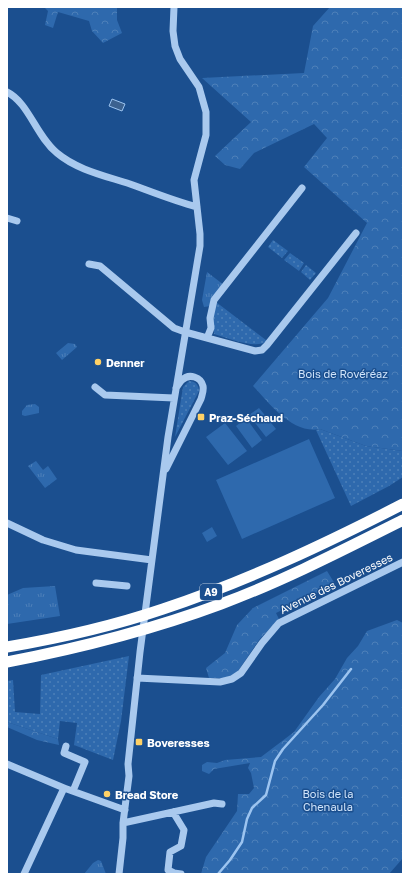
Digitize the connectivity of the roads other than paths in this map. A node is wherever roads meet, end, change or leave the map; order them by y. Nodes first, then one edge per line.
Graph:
1 (174, 7) edge
2 (7, 92) edge
3 (302, 188) dead end
4 (197, 208) junction
5 (7, 218) edge
6 (17, 221) dead end
7 (356, 233) dead end
8 (89, 264) dead end
9 (185, 332) junction
10 (207, 338) junction
11 (95, 387) dead end
12 (175, 390) junction
13 (174, 398) junction
14 (163, 474) junction
15 (403, 504) edge
16 (403, 520) edge
17 (7, 523) edge
18 (152, 560) junction
19 (403, 562) edge
20 (96, 583) dead end
21 (127, 586) dead end
22 (7, 647) edge
23 (7, 662) edge
24 (137, 678) junction
25 (66, 746) dead end
26 (7, 764) edge
27 (64, 788) junction
28 (73, 791) junction
29 (222, 804) dead end
30 (125, 810) junction
31 (173, 812) junction
32 (123, 823) junction
33 (24, 874) edge
34 (119, 874) edge
35 (181, 874) edge

1 - 4 street
2 - 4 street
3 - 10 street
4 - 9 street
5 - 6 street
7 - 10 street
8 - 9 street
9 - 10 street
9 - 12 street
11 - 13 street
12 - 13 street
12 - 14 street
13 - 14 street
14 - 18 street
15 - 22 highway, A9
16 - 23 highway, A9
17 - 18 street
18 - 24 street
19 - 24 street, Avenue des Boveresses
20 - 21 street
24 - 30 street
25 - 28 street
26 - 27 street
27 - 28 street
27 - 33 street
28 - 30 street
29 - 31 street
30 - 32 street
31 - 32 street
31 - 35 street
32 - 34 street

